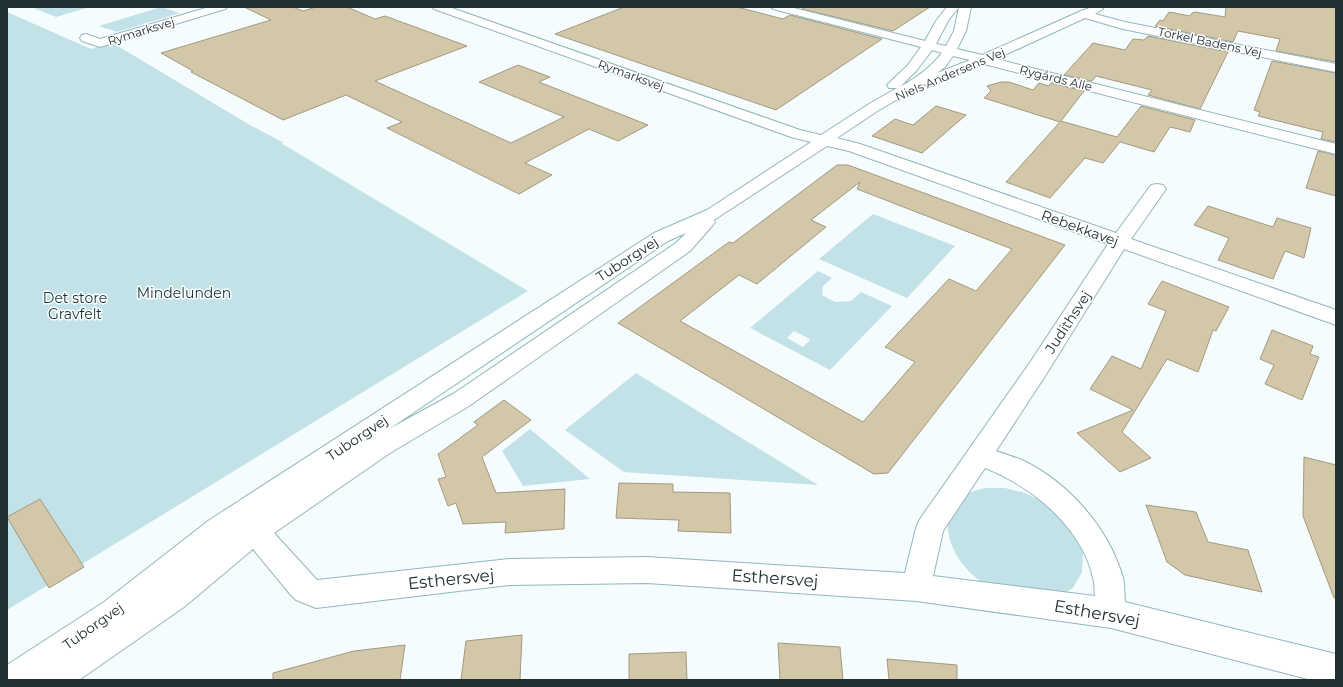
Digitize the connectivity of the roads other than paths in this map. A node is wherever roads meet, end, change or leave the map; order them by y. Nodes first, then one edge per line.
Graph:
1 (221, 7) edge
2 (438, 7) edge
3 (777, 7) edge
4 (953, 7) edge
5 (965, 7) edge
6 (1102, 7) edge
7 (1084, 14) junction
8 (86, 38) dead end
9 (1025, 40) junction
10 (989, 44) dead end
11 (976, 46) dead end
12 (926, 50) junction
13 (948, 50) junction
14 (983, 59) junction
15 (1336, 68) edge
16 (874, 107) junction
17 (824, 140) junction
18 (1336, 149) edge
19 (1157, 189) dead end
20 (1120, 242) junction
21 (1336, 318) edge
22 (978, 455) junction
23 (248, 523) junction
24 (916, 587) junction
25 (1111, 613) junction
26 (1336, 670) edge
27 (13, 680) edge
28 (51, 680) edge

1 - 8 street, Rymarksvej
2 - 17 street, Rymarksvej
3 - 12 street
4 - 12 street, Tuborgvej
5 - 13 street, Tuborgvej
6 - 7 street, Niels Andersens Vej
7 - 9 street, Niels Andersens Vej
7 - 15 street, Torkel Badens Vej
9 - 10 street, Niels Andersens Vej
9 - 14 street, Niels Andersens Vej
11 - 13 street, Niels Andersens Vej
12 - 13 street, Niels Andersens Vej
12 - 16 street, Tuborgvej
13 - 14 street, Rygårds Alle
13 - 16 street, Tuborgvej
14 - 16 street, Niels Andersens Vej
14 - 18 street, Rygårds Alle
16 - 17 street, Tuborgvej
17 - 20 street, Rebekkavej
17 - 23 street, Tuborgvej
19 - 20 street, Judithsvej
20 - 21 street, Rebekkavej
20 - 22 street, Judithsvej
22 - 24 street, Judithsvej
22 - 25 street
23 - 24 street, Esthersvej
23 - 27 street, Tuborgvej
23 - 28 street, Tuborgvej
24 - 25 street, Esthersvej
25 - 26 street, Esthersvej

